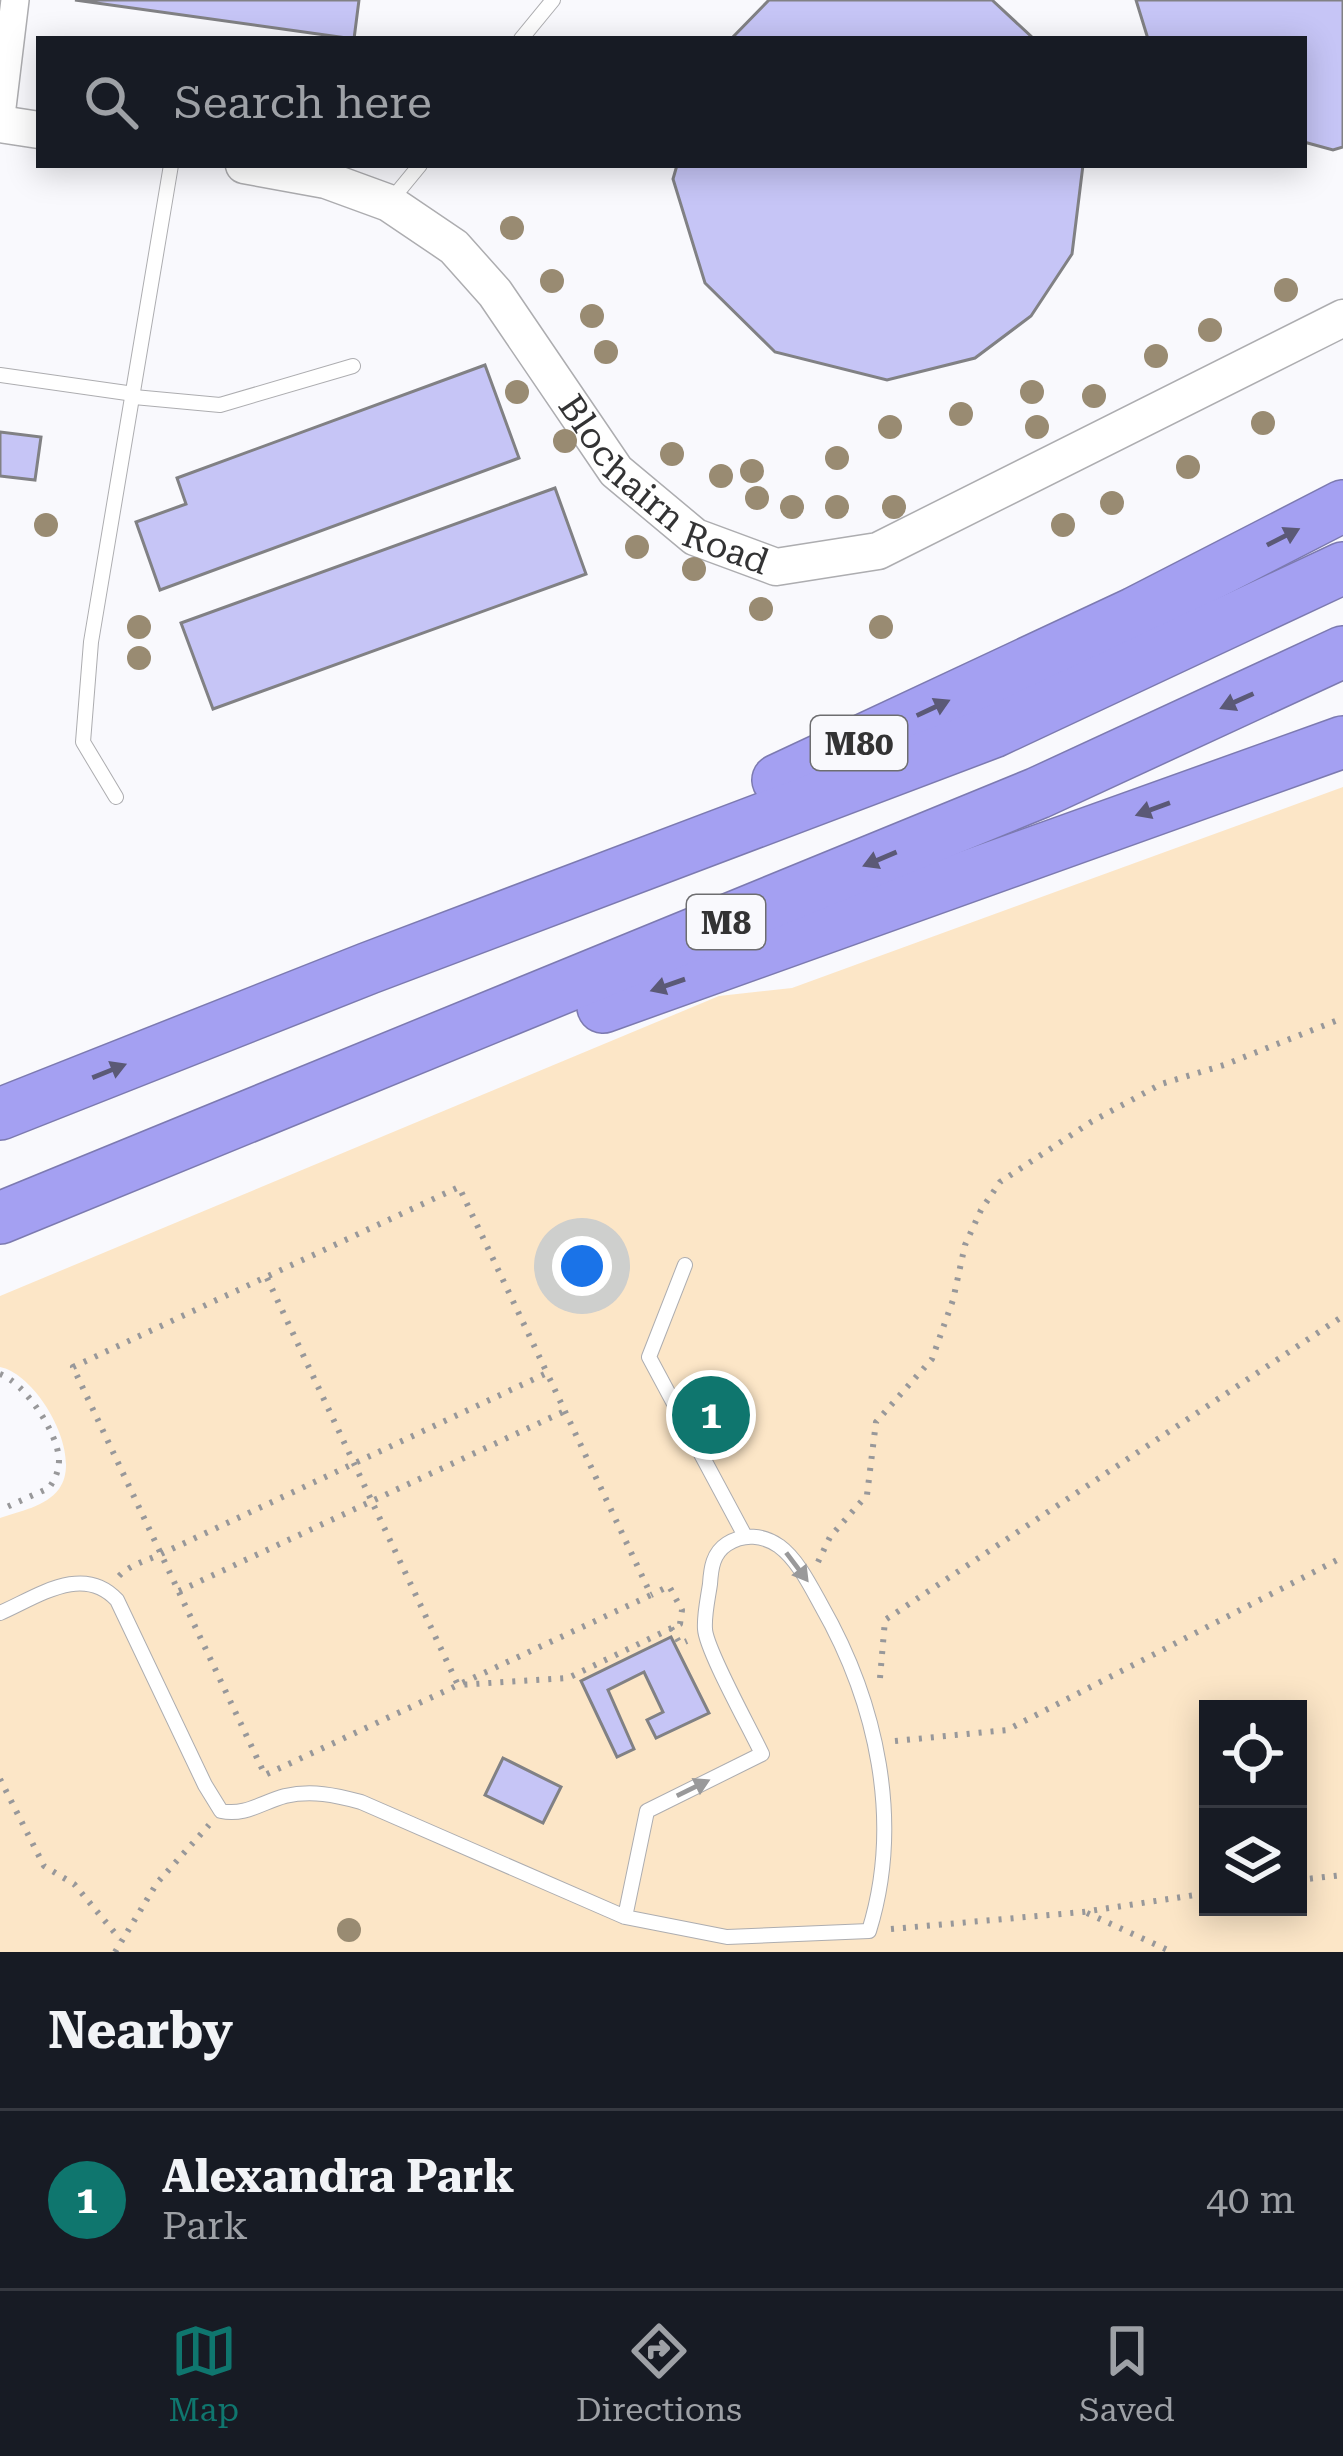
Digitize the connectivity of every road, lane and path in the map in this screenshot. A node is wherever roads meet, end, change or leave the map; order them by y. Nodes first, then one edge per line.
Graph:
1 (14, 0) edge
2 (553, 0) edge
3 (523, 36) edge
4 (0, 124) edge
5 (36, 130) edge
6 (170, 168) edge
7 (260, 168) edge
8 (418, 168) edge
9 (389, 203) junction
10 (1343, 318) edge
11 (353, 366) dead end
12 (0, 375) edge
13 (134, 395) junction
14 (1343, 506) edge
15 (1343, 568) edge
16 (1343, 652) edge
17 (1343, 742) edge
18 (116, 796) dead end
19 (368, 968) junction
20 (1343, 1018) edge
21 (0, 1114) edge
22 (102, 1178) junction
23 (0, 1218) edge
24 (685, 1265) dead end
25 (267, 1277) junction
26 (1343, 1316) edge
27 (547, 1373) junction
28 (0, 1374) edge
29 (565, 1411) junction
30 (354, 1463) junction
31 (372, 1501) junction
32 (0, 1510) edge
33 (745, 1536) junction
34 (161, 1554) junction
35 (1343, 1557) edge
36 (808, 1581) junction
37 (107, 1589) junction
38 (179, 1591) junction
39 (651, 1595) junction
40 (0, 1613) edge
41 (458, 1685) junction
42 (872, 1700) junction
43 (0, 1779) edge
44 (221, 1811) junction
45 (1341, 1873) edge
46 (1307, 1879) edge
47 (1199, 1895) edge
48 (1083, 1912) junction
49 (625, 1917) junction
50 (869, 1931) junction
51 (120, 1940) junction
52 (1169, 1951) edge
53 (115, 1952) edge

1 - 4 street
2 - 3 lane
4 - 5 street
6 - 13 lane
7 - 9 street, Blochairn Road
8 - 9 lane
9 - 10 street, Blochairn Road
11 - 13 lane
12 - 13 lane
13 - 18 lane
19 -> 14 highway, M80
15 - 19 highway, M8
16 -> 22 highway, M8
17 -> 22 highway
21 -> 19 highway, M8
20 - 36 path
22 - 23 highway, M8
24 - 33 lane
25 - 27 path
25 - 30 path
25 - 34 path
26 - 42 path
27 - 29 path
27 - 30 path
28 - 32 path
29 - 31 path
29 - 39 path
30 - 31 path
30 - 34 path
31 - 38 path
31 - 41 path
33 -> 36 lane
49 -> 33 lane
34 - 37 path
34 - 38 path
35 - 42 path
36 - 42 lane
37 - 40 lane
37 - 44 lane
38 - 41 path
39 - 41 path
39 - 41 path
42 - 50 lane
43 - 51 path
44 - 49 lane
44 - 51 path
45 - 46 path
47 - 48 path
48 - 50 path
48 - 52 path
49 - 50 lane
51 - 53 path

